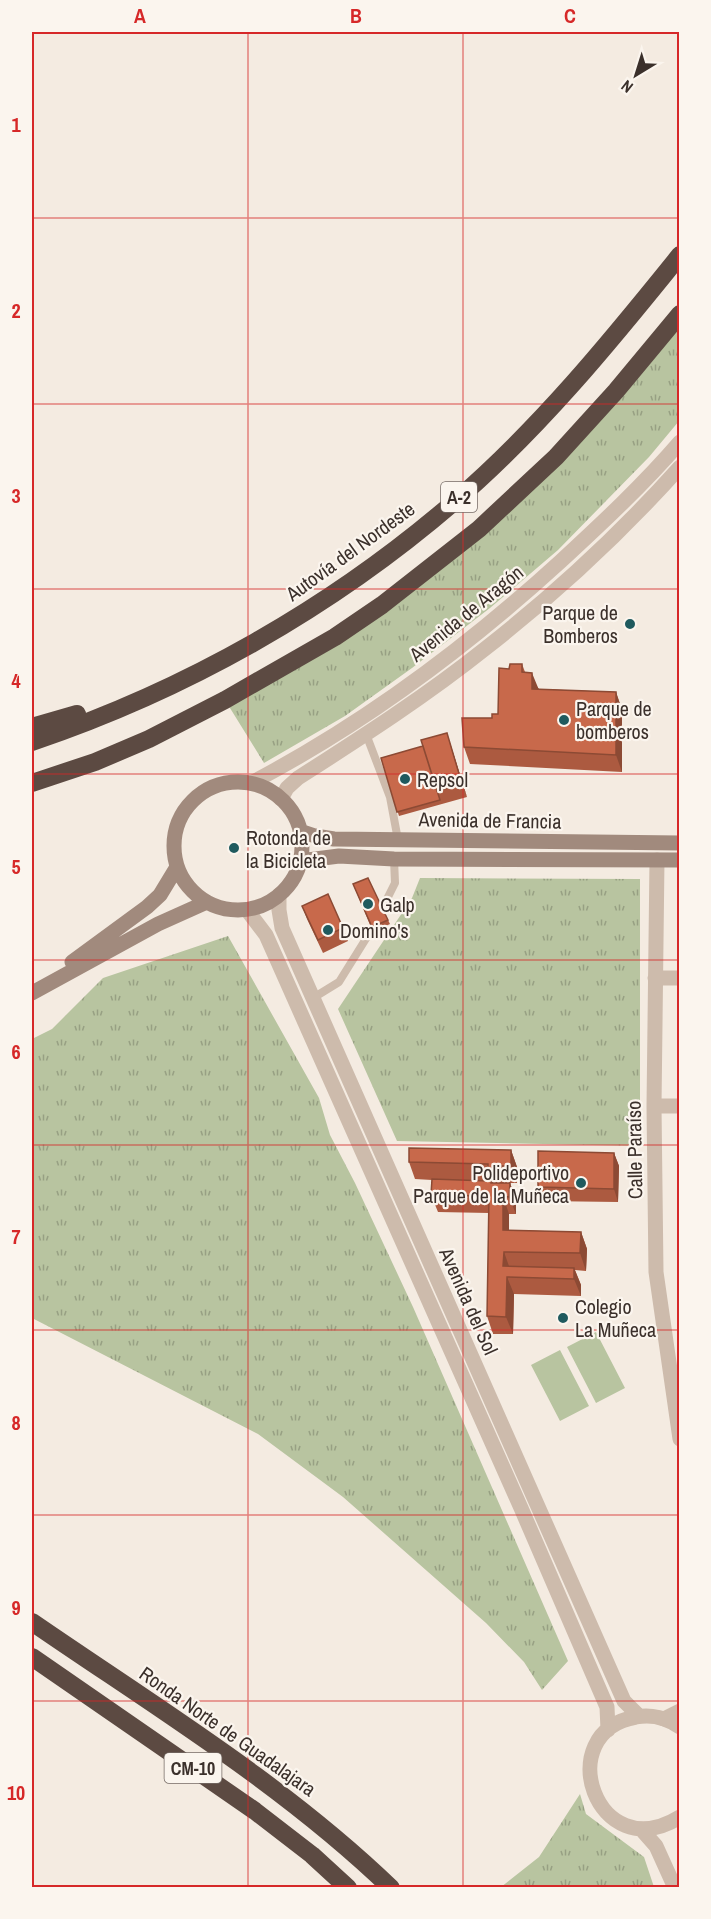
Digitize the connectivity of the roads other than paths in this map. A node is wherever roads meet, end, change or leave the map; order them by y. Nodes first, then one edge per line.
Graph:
1 (680, 255) edge
2 (680, 314) edge
3 (680, 442) edge
4 (680, 467) edge
5 (145, 697) junction
6 (32, 727) edge
7 (366, 734) junction
8 (32, 742) edge
9 (32, 783) edge
10 (251, 783) junction
11 (281, 799) junction
12 (300, 831) junction
13 (398, 840) junction
14 (680, 843) edge
15 (394, 859) junction
16 (657, 860) junction
17 (680, 860) edge
18 (300, 861) junction
19 (177, 867) junction
20 (279, 895) junction
21 (207, 902) junction
22 (382, 909) edge
23 (247, 910) junction
24 (372, 929) edge
25 (655, 978) junction
26 (680, 978) edge
27 (32, 992) edge
28 (313, 998) junction
29 (654, 1106) junction
30 (680, 1106) edge
31 (680, 1439) edge
32 (32, 1622) edge
33 (32, 1658) edge
34 (680, 1711) edge
35 (639, 1716) junction
36 (664, 1719) junction
37 (680, 1727) edge
38 (608, 1730) junction
39 (680, 1817) edge
40 (641, 1828) junction
41 (348, 1887) edge
42 (391, 1887) edge
43 (675, 1887) edge

1 - 5 highway, Autovía del Nordeste / A-2
2 - 9 highway, A-2
3 - 10 street, Avenida de Aragón
4 - 7 street, Avenida de Aragón
5 - 6 highway
5 - 8 highway, Autovía del Nordeste / A-2
7 - 11 street, Avenida de Aragón
7 - 13 lane
10 - 11 main road
10 - 19 main road
11 - 12 main road
12 - 13 main road, Avenida de Francia
12 - 18 main road
13 - 14 main road, Avenida de Francia
15 - 16 main road, Avenida de Francia
15 - 18 main road, Avenida de Francia
15 - 22 lane
16 - 17 main road, Avenida de Francia
16 - 25 street, Calle Paraíso
18 - 20 main road
19 - 21 main road
19 - 27 main road
20 - 23 main road
20 - 28 street, Avenida del Sol
21 - 23 main road
21 - 27 main road
23 - 38 street, Avenida del Sol
24 - 28 lane
25 - 26 street
25 - 29 street, Calle Paraíso
28 - 35 street, Avenida del Sol
29 - 30 street
29 - 31 street, Calle Paraíso
32 - 42 highway, Ronda Norte de Guadalajara / CM-10
33 - 41 highway, CM-10
34 - 36 street
35 - 36 street
35 - 38 street
36 - 37 street
38 - 40 street
39 - 40 street
40 - 43 street

